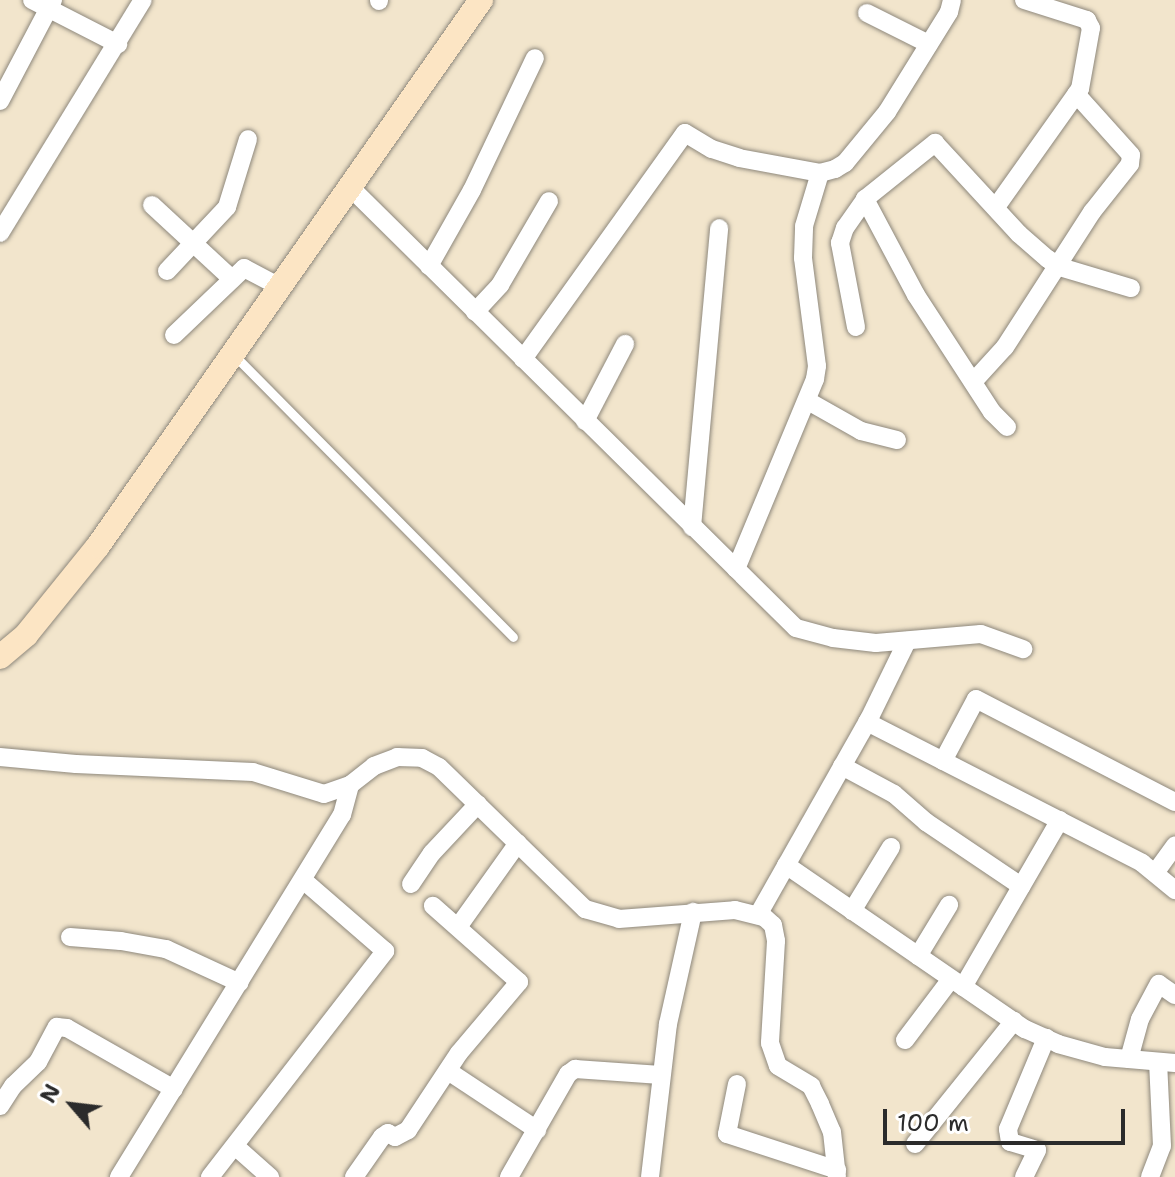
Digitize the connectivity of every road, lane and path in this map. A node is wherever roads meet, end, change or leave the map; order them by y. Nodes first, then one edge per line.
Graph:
1 (143, 0) edge
2 (481, 0) edge
3 (952, 0) edge
4 (1024, 0) edge
5 (45, 3) edge
6 (867, 13) dead end
7 (118, 44) junction
8 (929, 44) junction
9 (535, 58) dead end
10 (1076, 94) junction
11 (0, 101) edge
12 (248, 139) dead end
13 (820, 173) junction
14 (350, 187) junction
15 (865, 199) junction
16 (549, 201) dead end
17 (152, 205) dead end
18 (996, 207) junction
19 (719, 228) dead end
20 (0, 233) edge
21 (194, 243) junction
22 (429, 266) junction
23 (1060, 267) junction
24 (167, 271) dead end
25 (232, 279) junction
26 (280, 287) junction
27 (1131, 288) dead end
28 (475, 312) junction
29 (856, 327) dead end
30 (174, 335) dead end
31 (625, 344) dead end
32 (233, 354) junction
33 (523, 359) junction
34 (973, 382) junction
35 (808, 401) junction
36 (585, 421) junction
37 (1007, 427) dead end
38 (897, 440) dead end
39 (692, 527) junction
40 (736, 569) junction
41 (513, 637) dead end
42 (907, 641) junction
43 (1023, 649) dead end
44 (0, 657) edge
45 (867, 722) junction
46 (0, 757) edge
47 (943, 761) junction
48 (842, 766) junction
49 (350, 785) junction
50 (1175, 802) edge
51 (478, 804) junction
52 (1060, 820) junction
53 (518, 843) junction
54 (1175, 845) edge
55 (891, 847) dead end
56 (786, 865) junction
57 (1155, 873) junction
58 (303, 880) junction
59 (411, 884) dead end
60 (1021, 886) junction
61 (1175, 890) edge
62 (949, 905) dead end
63 (433, 906) dead end
64 (852, 911) junction
65 (693, 912) junction
66 (758, 915) junction
67 (458, 927) junction
68 (70, 937) dead end
69 (918, 956) junction
70 (240, 983) junction
71 (957, 983) junction
72 (1175, 995) edge
73 (1014, 1021) junction
74 (1046, 1038) junction
75 (905, 1040) dead end
76 (1129, 1059) junction
77 (1167, 1063) edge
78 (448, 1071) junction
79 (661, 1075) junction
80 (737, 1084) dead end
81 (174, 1089) junction
82 (0, 1106) edge
83 (537, 1130) junction
84 (915, 1144) dead end
85 (235, 1146) junction
86 (837, 1173) edge
87 (119, 1177) edge
88 (210, 1177) edge
89 (270, 1177) edge
90 (354, 1177) edge
91 (509, 1177) edge
92 (650, 1177) edge
93 (1024, 1177) edge
94 (1150, 1177) edge

1 - 7 street
2 - 14 main road
3 - 8 street
4 - 10 street
5 - 7 street
5 - 11 street
6 - 8 street
7 - 20 street
8 - 13 street
9 - 22 street
10 - 18 street
10 - 23 street
12 - 21 street
13 - 33 street
13 - 35 street
14 - 22 street
14 - 26 main road
15 - 18 street
15 - 29 street
15 - 34 street
16 - 28 street
17 - 21 street
18 - 23 street
19 - 39 street
21 - 24 street
21 - 25 street
22 - 28 street
23 - 27 street
23 - 34 street
25 - 26 street
25 - 30 street
26 - 32 main road
28 - 33 street
31 - 36 street
32 - 41 lane
32 - 44 main road
33 - 36 street
34 - 37 street
35 - 38 street
35 - 40 street
36 - 39 street
39 - 40 street
40 - 42 street
42 - 43 street
42 - 45 street
45 - 47 street
45 - 48 street
46 - 49 street
47 - 50 street
47 - 52 street
48 - 56 street
48 - 60 street
49 - 51 street
49 - 58 street
51 - 53 street
51 - 59 street
52 - 57 street
52 - 60 street
53 - 65 street
53 - 67 street
54 - 57 street
55 - 64 street
56 - 64 street
56 - 66 street
57 - 61 street
58 - 70 street
58 - 85 street
60 - 71 street
62 - 69 street
63 - 67 street
64 - 69 street
65 - 66 street
65 - 79 street
66 - 86 street
67 - 78 street
68 - 70 street
69 - 71 street
70 - 81 street
71 - 73 street
71 - 75 street
72 - 76 street
73 - 74 street
73 - 84 street
74 - 76 street
74 - 93 street
76 - 77 street
77 - 94 street
78 - 83 street
78 - 90 street
79 - 83 street
79 - 92 street
80 - 86 street
81 - 82 street
81 - 87 street
83 - 91 street
85 - 88 street
85 - 89 street

